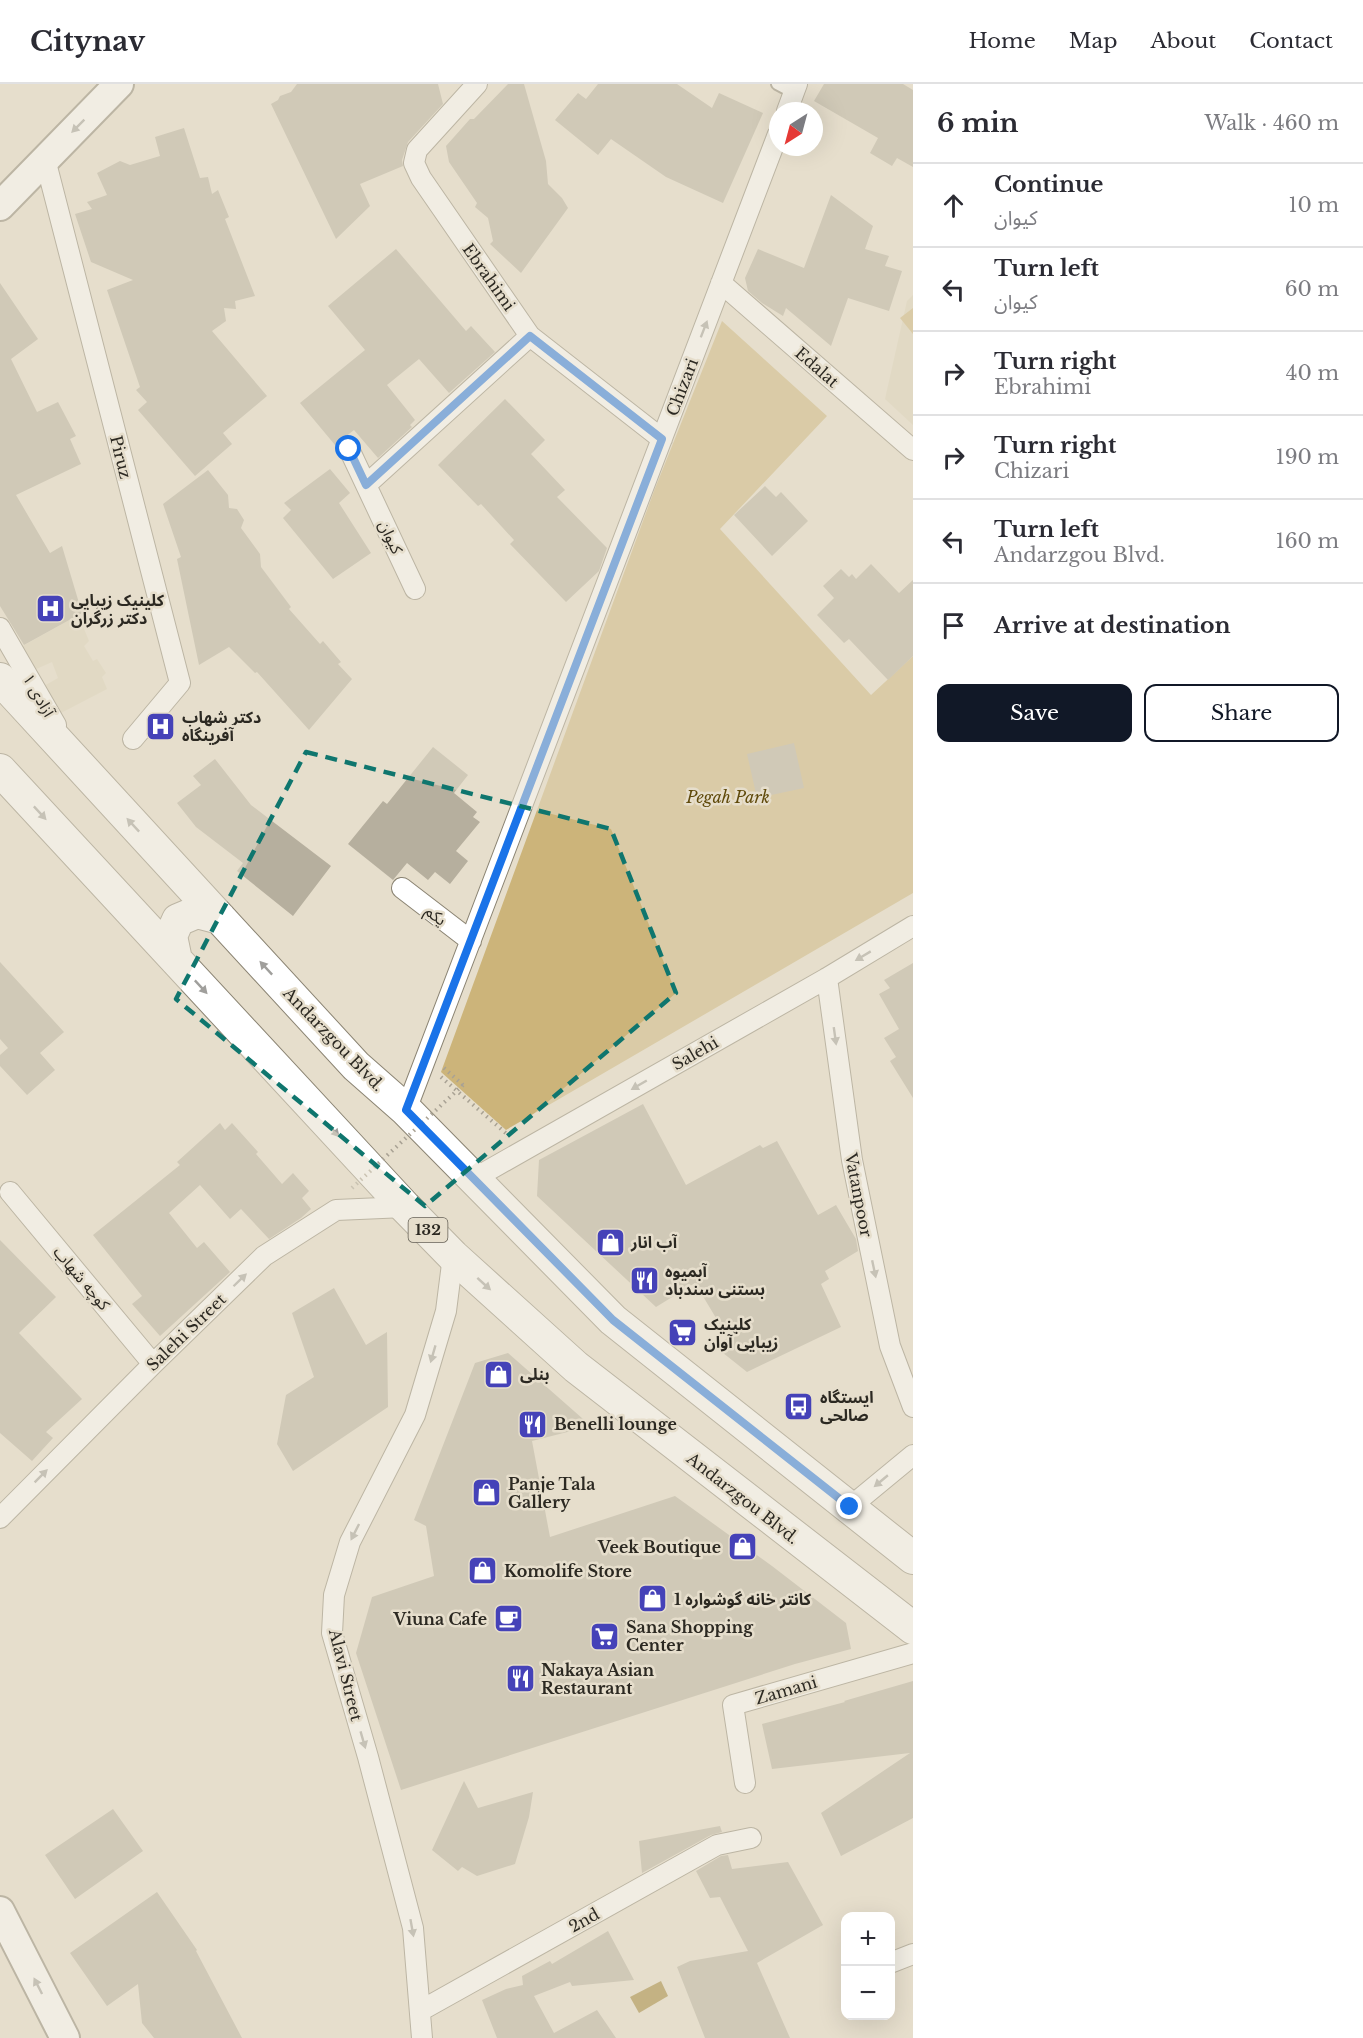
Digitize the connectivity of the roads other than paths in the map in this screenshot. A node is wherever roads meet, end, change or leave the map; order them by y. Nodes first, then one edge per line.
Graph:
1 (119, 84) edge
2 (477, 84) edge
3 (770, 156) edge
4 (45, 159) junction
5 (0, 206) edge
6 (721, 283) junction
7 (530, 336) junction
8 (662, 439) junction
9 (349, 449) dead end
10 (913, 450) edge
11 (366, 485) junction
12 (415, 589) dead end
13 (0, 628) edge
14 (0, 680) edge
15 (133, 739) dead end
16 (76, 762) junction
17 (0, 770) edge
18 (402, 888) dead end
19 (220, 918) junction
20 (913, 926) edge
21 (471, 941) junction
22 (176, 960) junction
23 (827, 978) junction
24 (406, 1110) junction
25 (475, 1178) junction
26 (10, 1192) dead end
27 (405, 1207) junction
28 (453, 1256) junction
29 (153, 1364) junction
30 (913, 1407) edge
31 (913, 1455) edge
32 (850, 1507) junction
33 (0, 1518) edge
34 (913, 1558) edge
35 (913, 1628) edge
36 (913, 1653) edge
37 (745, 1783) dead end
38 (751, 1838) dead end
39 (0, 1911) edge
40 (913, 1954) edge
41 (895, 1961) edge
42 (420, 2011) junction
43 (65, 2038) edge
44 (422, 2038) edge

1 -> 4 main road
2 - 7 street, Ebrahimi
3 - 6 street, Chizari
4 - 5 main road
4 - 15 street, Piruz
8 -> 6 street, Chizari
6 - 10 street, Edalat
7 - 8 street, Ebrahimi
7 - 11 street
8 - 21 street, Chizari
9 - 11 street, کیوان
11 - 12 street, کیوان
13 - 16 street, آزادی ۱
14 - 16 main road, Andarzgou Blvd.
19 -> 16 main road, Andarzgou Blvd.
17 -> 22 main road, Andarzgou Blvd. / 132
18 - 21 street, یکم
19 - 22 main road
24 -> 19 main road, Andarzgou Blvd.
20 -> 23 street, Salehi
21 - 24 street, Chizari
22 -> 27 main road, Andarzgou Blvd. / 132
23 -> 25 street, Salehi
23 -> 30 street, Vatanpoor
24 - 25 main road, Andarzgou Blvd.
25 - 32 main road, Andarzgou Blvd.
26 - 29 street, کوچه شهاب
27 - 28 main road, Andarzgou Blvd. / 132
29 -> 27 street, Salehi Street
28 -> 35 main road, Andarzgou Blvd. / 132
28 -> 42 street, Alavi Street
33 -> 29 street, Salehi Street
31 -> 32 street
32 - 34 main road, Andarzgou Blvd.
36 - 37 street, Zamani
38 - 42 street, 2nd
43 -> 39 main road
40 - 41 street
42 - 44 street, Alavi Street

